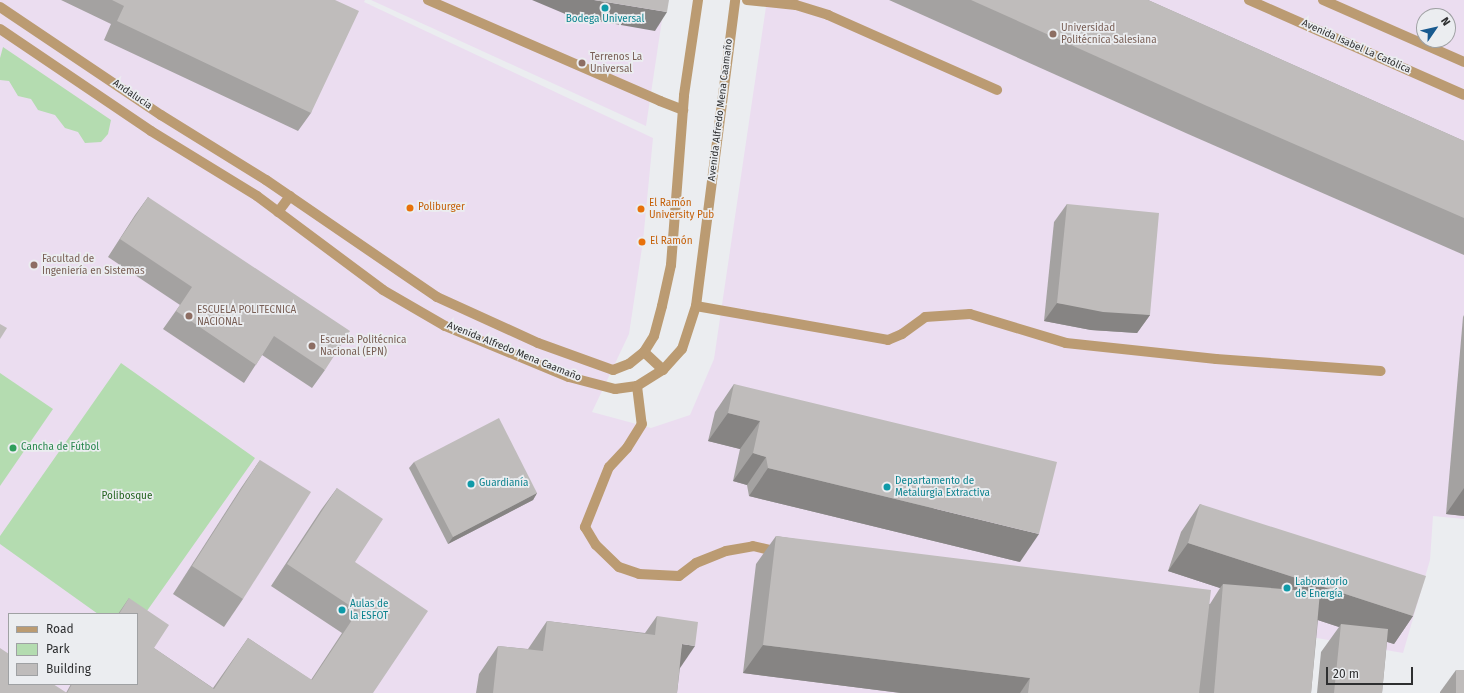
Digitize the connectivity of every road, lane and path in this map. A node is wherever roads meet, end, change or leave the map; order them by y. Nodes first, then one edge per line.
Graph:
1 (428, 0) edge
2 (698, 0) edge
3 (735, 0) edge
4 (747, 0) edge
5 (1249, 0) edge
6 (1323, 0) edge
7 (0, 7) edge
8 (0, 29) edge
9 (1464, 62) edge
10 (997, 90) dead end
11 (1464, 95) edge
12 (683, 110) junction
13 (266, 180) joint
14 (257, 196) joint
15 (290, 196) junction
16 (278, 212) junction
17 (696, 306) junction
18 (644, 352) junction
19 (663, 370) junction
20 (1381, 372) dead end
21 (637, 386) junction
22 (789, 554) edge

1 - 12 street
2 - 12 street, Avenida Alfredo Mena Caamaño
3 - 17 street, Avenida Alfredo Mena Caamaño
4 - 10 street
5 - 11 street, Avenida Isabel La Católica
6 - 9 street
7 - 13 street, Andalucia
8 - 14 street, Andalucia
12 - 18 street, Avenida Alfredo Mena Caamaño
13 - 15 street, Avenida Alfredo Mena Caamaño
14 - 16 street, Avenida Alfredo Mena Caamaño
15 - 16 street
15 - 18 street, Avenida Alfredo Mena Caamaño
16 - 21 street, Avenida Alfredo Mena Caamaño
17 - 19 street, Avenida Alfredo Mena Caamaño
17 - 20 street
18 - 19 street
19 - 21 street, Avenida Alfredo Mena Caamaño
21 - 22 street

